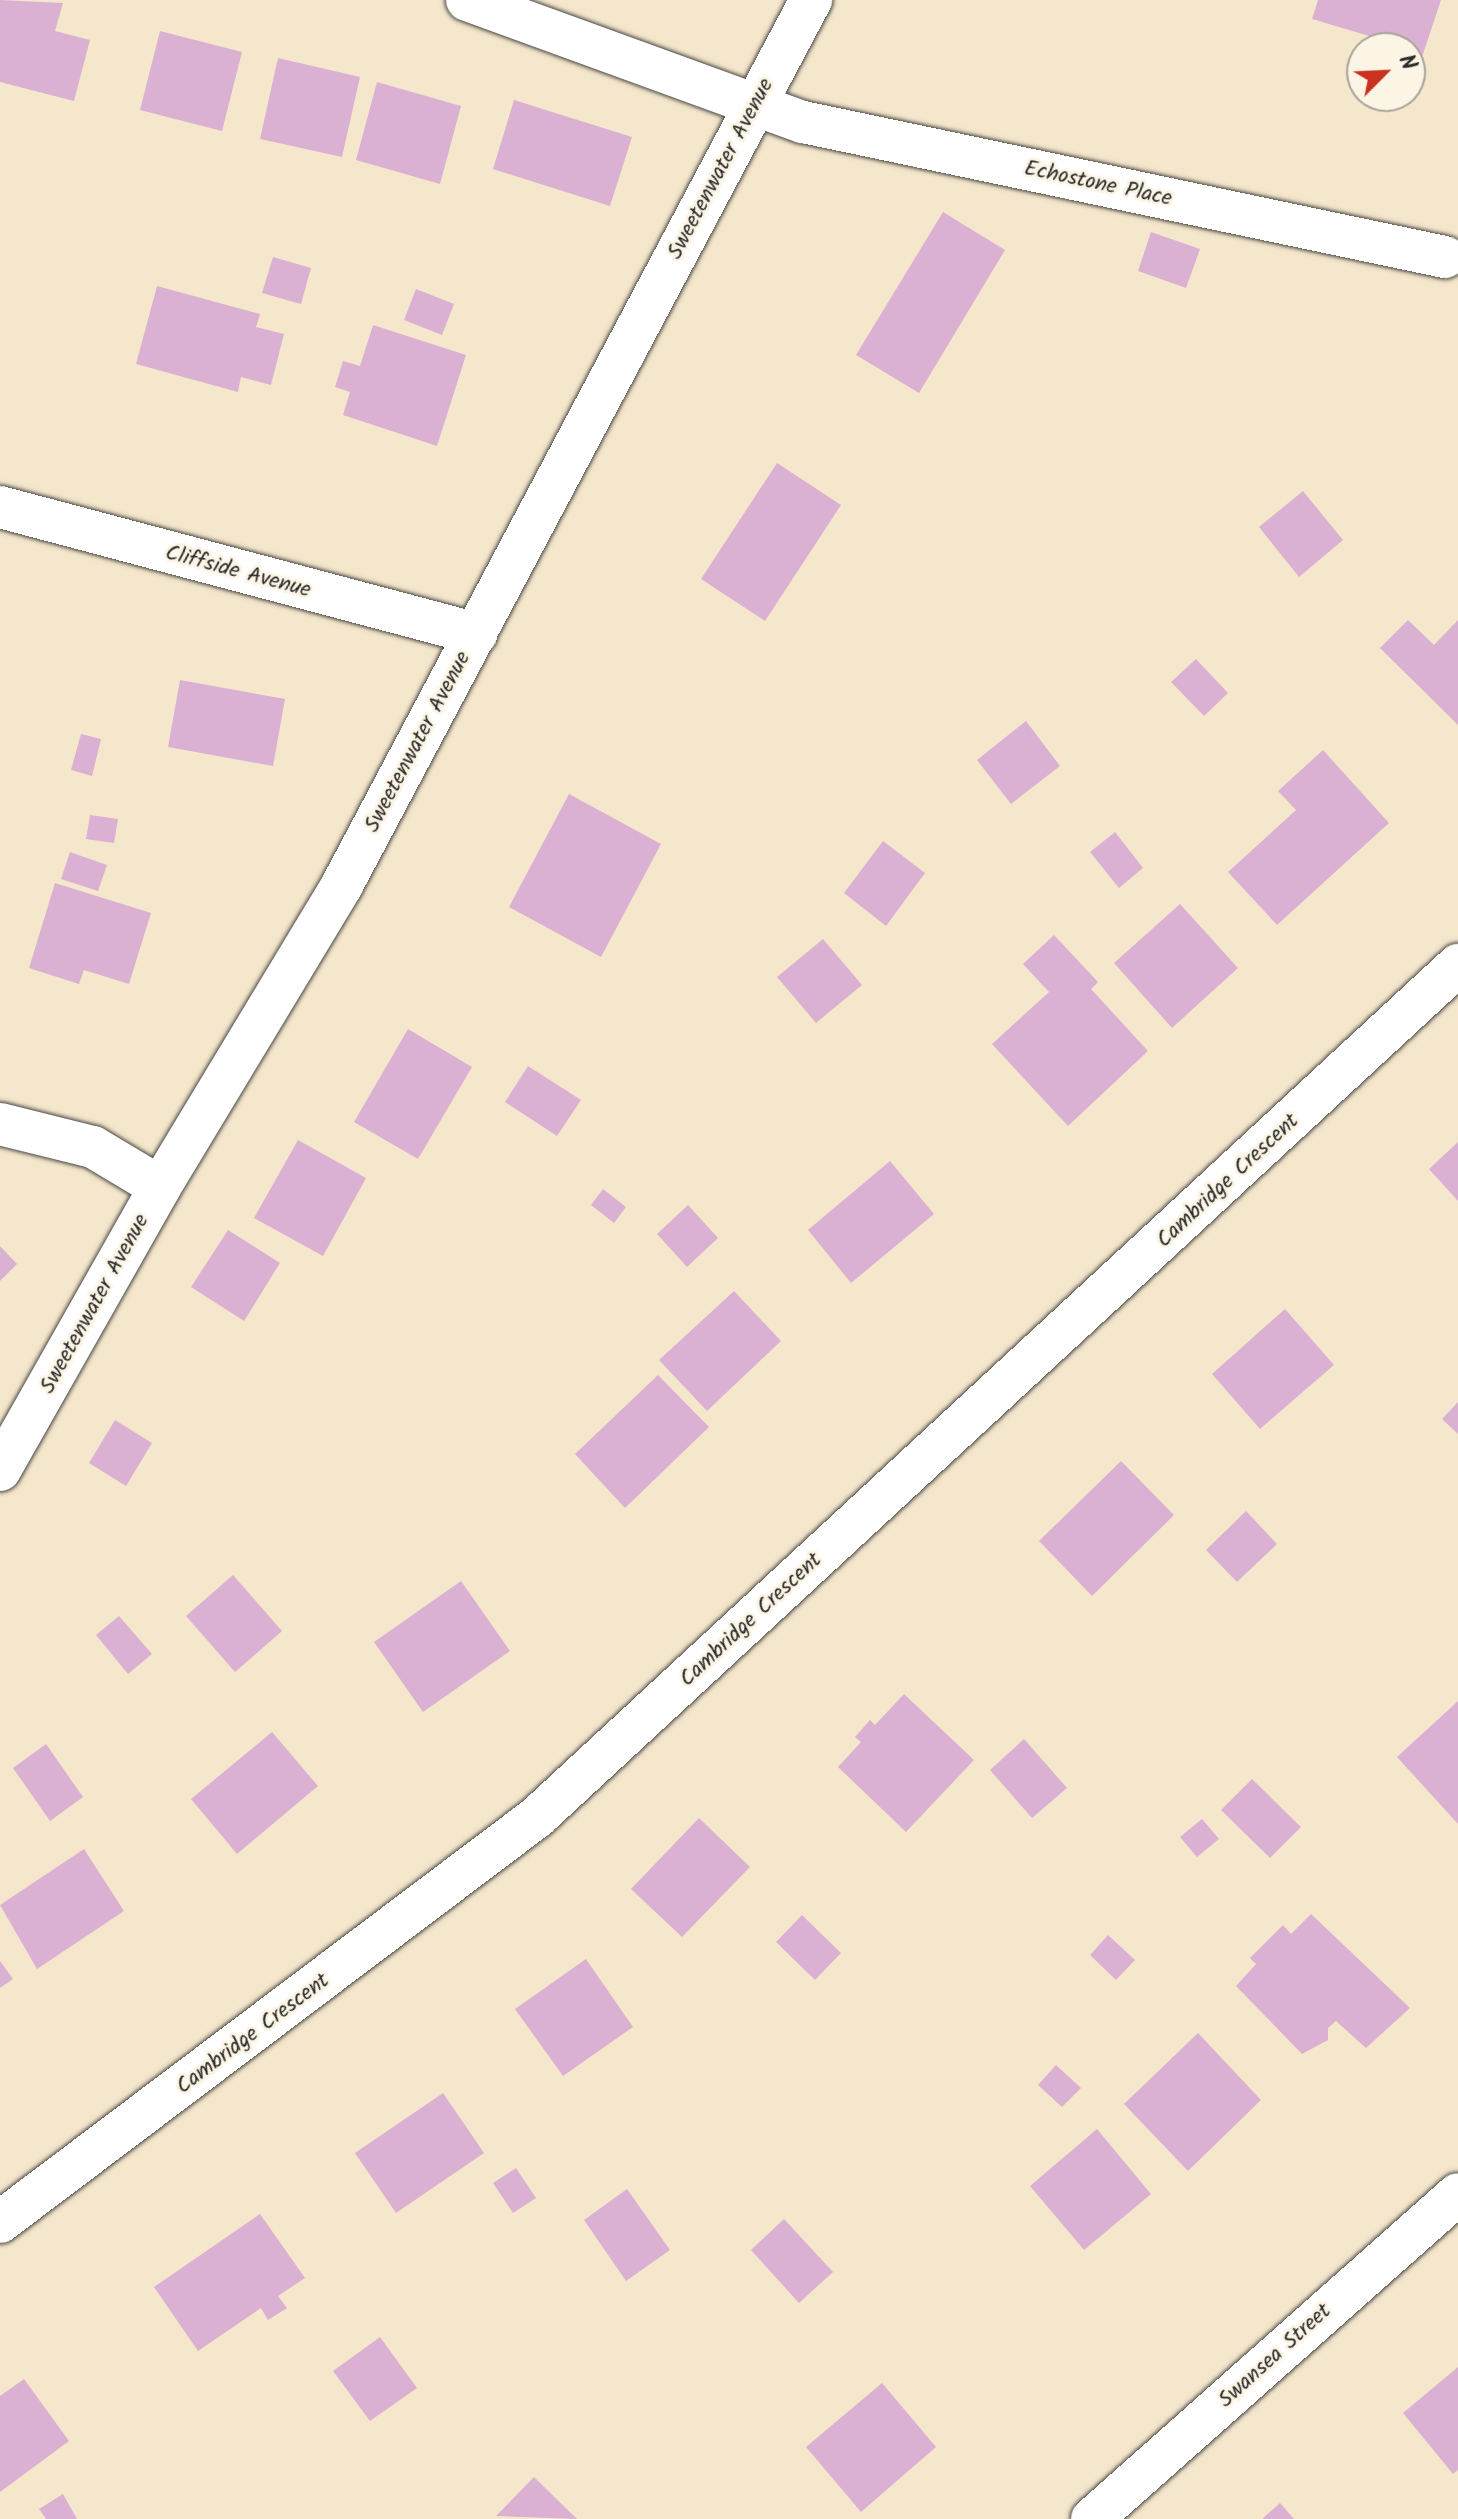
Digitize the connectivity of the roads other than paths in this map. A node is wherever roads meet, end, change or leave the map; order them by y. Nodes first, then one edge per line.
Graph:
1 (467, 0) edge
2 (811, 0) edge
3 (754, 105) junction
4 (1445, 257) dead end
5 (0, 507) edge
6 (476, 634) junction
7 (1458, 965) edge
8 (0, 1124) edge
9 (160, 1187) junction
10 (0, 1470) edge
11 (1458, 2194) edge
12 (0, 2222) edge
13 (1092, 2519) edge

1 - 3 street, Echostone Place
2 - 3 street, Sweetenwater Avenue
3 - 4 street, Echostone Place
3 - 6 street, Sweetenwater Avenue
5 - 6 street, Cliffside Avenue
6 - 9 street, Sweetenwater Avenue
7 - 12 street, Cambridge Crescent
8 - 9 street
9 - 10 street, Sweetenwater Avenue
11 - 13 street, Swansea Street

